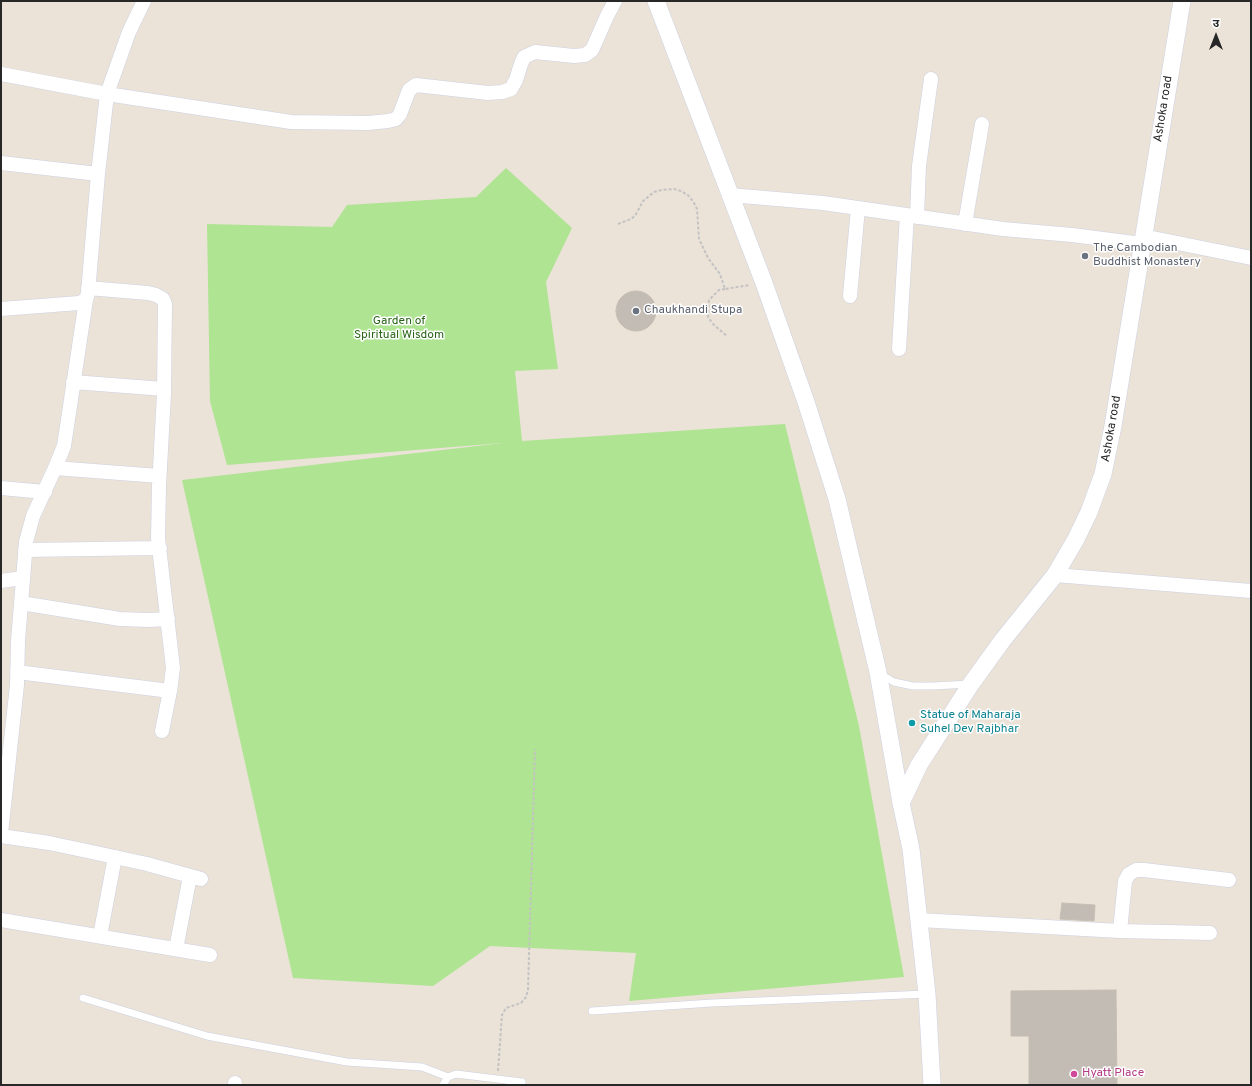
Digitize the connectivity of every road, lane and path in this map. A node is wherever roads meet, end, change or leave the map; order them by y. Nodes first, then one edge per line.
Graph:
1 (144, 1) edge
2 (615, 1) edge
3 (656, 1) edge
4 (1182, 1) edge
5 (1, 74) edge
6 (931, 79) dead end
7 (107, 94) junction
8 (982, 124) dead end
9 (1, 163) edge
10 (98, 174) junction
11 (730, 195) junction
12 (858, 208) junction
13 (912, 216) junction
14 (618, 224) dead end
15 (965, 224) junction
16 (1143, 240) junction
17 (1251, 258) edge
18 (764, 283) junction
19 (725, 289) junction
20 (87, 294) junction
21 (850, 296) dead end
22 (1, 309) edge
23 (727, 336) dead end
24 (899, 349) dead end
25 (74, 382) junction
26 (164, 389) junction
27 (55, 468) junction
28 (159, 476) junction
29 (1, 488) edge
30 (45, 492) junction
31 (160, 548) junction
32 (25, 550) junction
33 (1055, 575) junction
34 (22, 578) junction
35 (1, 580) edge
36 (1251, 591) edge
37 (21, 603) junction
38 (168, 619) junction
39 (17, 672) junction
40 (878, 672) junction
41 (971, 684) junction
42 (170, 691) junction
43 (162, 731) dead end
44 (535, 749) dead end
45 (3, 793) edge
46 (901, 803) junction
47 (1, 835) edge
48 (114, 857) junction
49 (1229, 880) dead end
50 (1, 920) edge
51 (919, 920) junction
52 (1120, 931) junction
53 (1210, 932) dead end
54 (100, 936) junction
55 (176, 949) junction
56 (210, 955) dead end
57 (927, 994) junction
58 (83, 998) dead end
59 (592, 1010) dead end
60 (448, 1077) junction
61 (497, 1079) junction
62 (522, 1082) dead end
63 (443, 1085) edge
64 (932, 1085) edge

1 - 7 street
2 - 7 street
3 - 11 street
4 - 16 street, Ashoka road
5 - 7 street
6 - 13 street
7 - 10 street
8 - 15 street
9 - 10 street
10 - 20 street
11 - 12 street
11 - 18 street
12 - 13 street
12 - 21 street
13 - 15 street
13 - 24 street
14 - 19 path
15 - 16 street
16 - 17 street
16 - 33 street, Ashoka road
18 - 19 path
18 - 40 street
19 - 23 path
20 - 22 street
20 - 25 street
20 - 26 street
25 - 26 street
25 - 27 street
26 - 28 street
27 - 28 street
27 - 30 street
28 - 31 street
29 - 30 street
30 - 32 street
31 - 32 street
31 - 38 street
32 - 34 street
33 - 36 street
33 - 41 street, Ashoka road
34 - 35 street
34 - 37 street
37 - 38 street
37 - 39 street
38 - 42 street
39 - 42 street
39 - 45 street
40 - 41 lane
40 - 46 street
41 - 46 street, Ashoka road
42 - 43 street
44 - 61 path
45 - 47 street
46 - 51 street
47 - 48 street
48 - 54 street
48 - 55 street
49 - 52 street
50 - 54 street
51 - 52 street
51 - 57 street
52 - 53 street
54 - 55 street
55 - 56 street
57 - 59 lane
57 - 64 street
58 - 60 lane
60 - 61 lane
60 - 63 lane
61 - 62 lane

